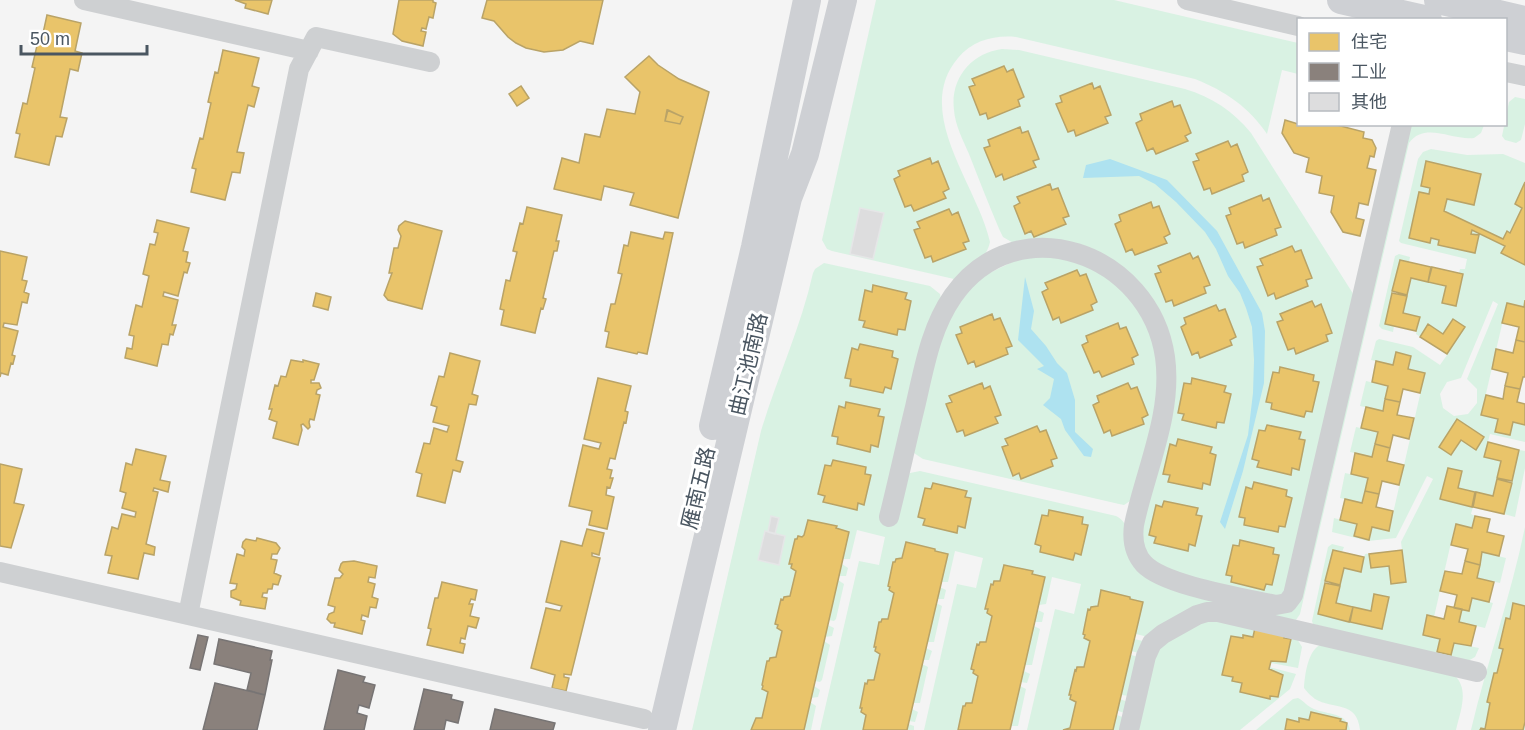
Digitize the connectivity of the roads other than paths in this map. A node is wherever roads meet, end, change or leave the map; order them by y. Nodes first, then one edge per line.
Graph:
1 (84, 0) edge
2 (807, 0) edge
3 (843, 0) edge
4 (1187, 0) edge
5 (1438, 0) edge
6 (1353, 8) edge
7 (1416, 18) edge
8 (1525, 20) edge
9 (1297, 26) edge
10 (1507, 37) edge
11 (1525, 41) edge
12 (309, 51) junction
13 (430, 62) dead end
14 (1507, 72) edge
15 (1525, 76) edge
16 (1402, 126) edge
17 (889, 517) dead end
18 (0, 572) edge
19 (188, 615) junction
20 (1477, 672) dead end
21 (649, 726) edge
22 (1129, 730) edge

1 - 12 street
2 - 21 main road, 雁南五路
3 - 21 main road, 曲江池南路
4 - 9 street
5 - 8 main road
6 - 7 main road
10 - 11 main road
12 - 13 street
12 - 19 street
14 - 15 street
16 - 17 street
18 - 19 street
19 - 21 street
20 - 22 street

